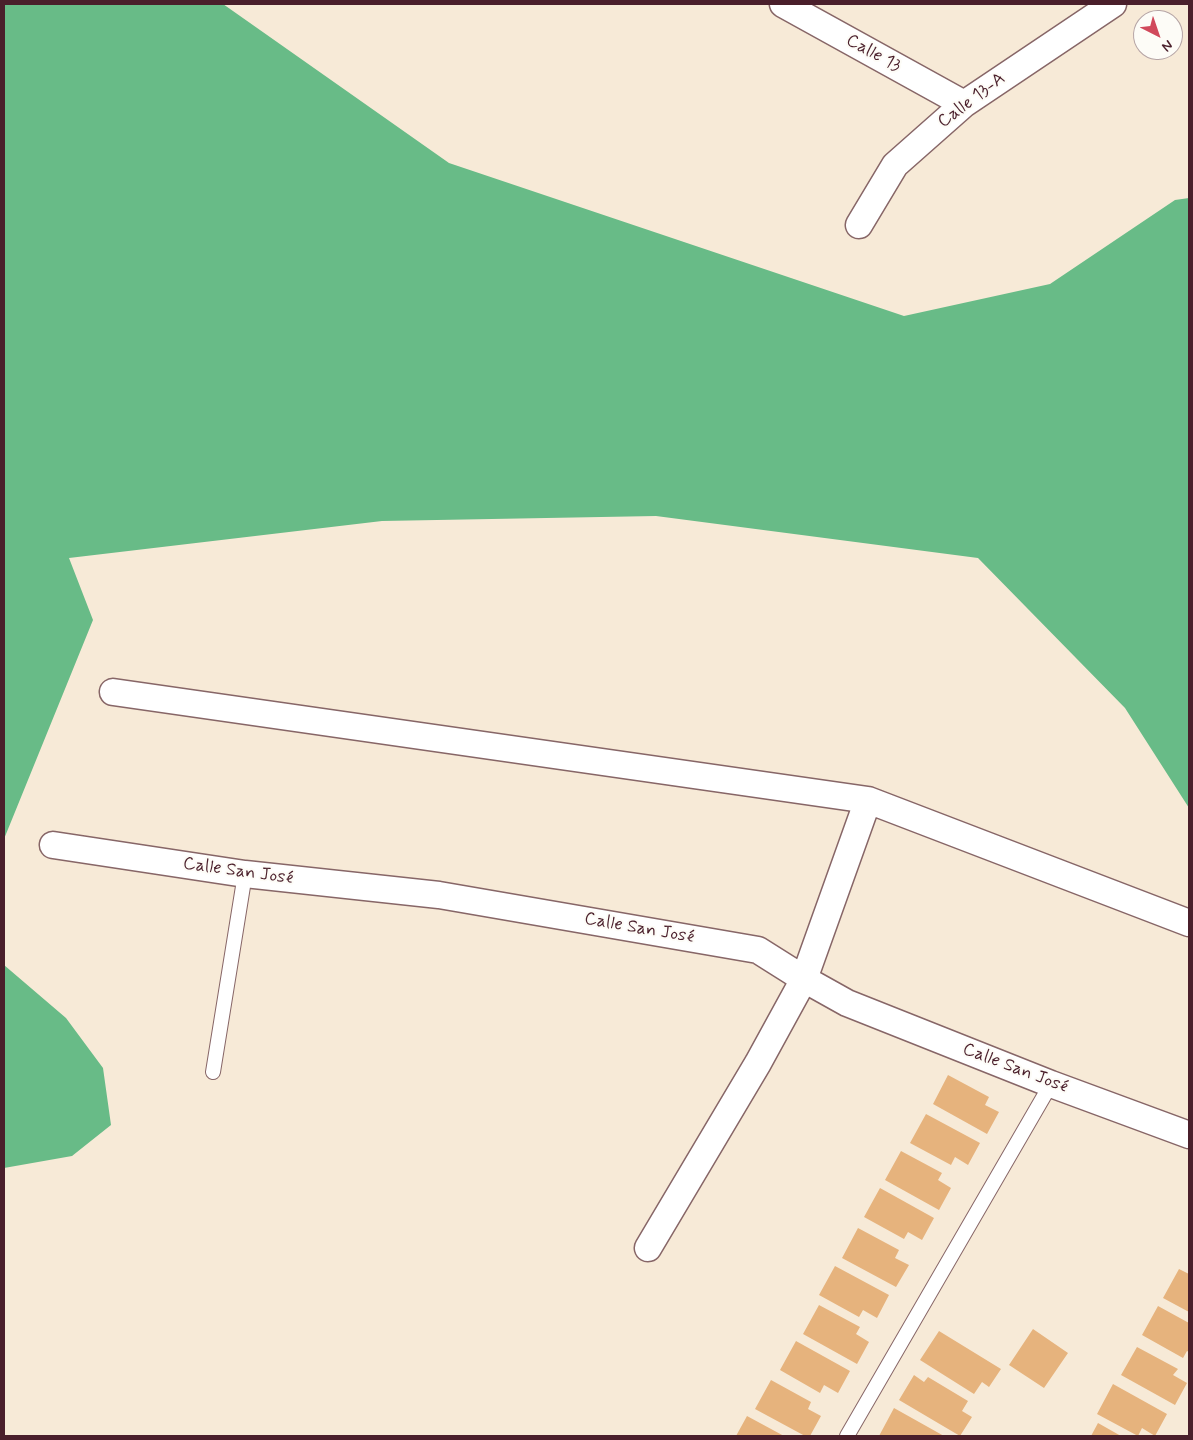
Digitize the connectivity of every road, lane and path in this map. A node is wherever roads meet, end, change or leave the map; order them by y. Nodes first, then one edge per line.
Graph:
1 (783, 4) edge
2 (1113, 4) edge
3 (964, 104) junction
4 (859, 225) dead end
5 (113, 692) dead end
6 (868, 800) junction
7 (53, 845) dead end
8 (245, 874) junction
9 (1189, 923) edge
10 (804, 979) junction
11 (213, 1072) dead end
12 (1051, 1084) junction
13 (1189, 1136) edge
14 (648, 1248) dead end
15 (847, 1436) edge

1 - 3 street, Calle 13
2 - 3 street, Calle 13-A
3 - 4 street, Calle 13-A
5 - 6 street
6 - 9 street
6 - 10 street
7 - 8 street, Calle San José
8 - 10 street, Calle San José
8 - 11 lane
10 - 12 street, Calle San José
10 - 14 street
12 - 13 street, Calle San José
12 - 15 lane

